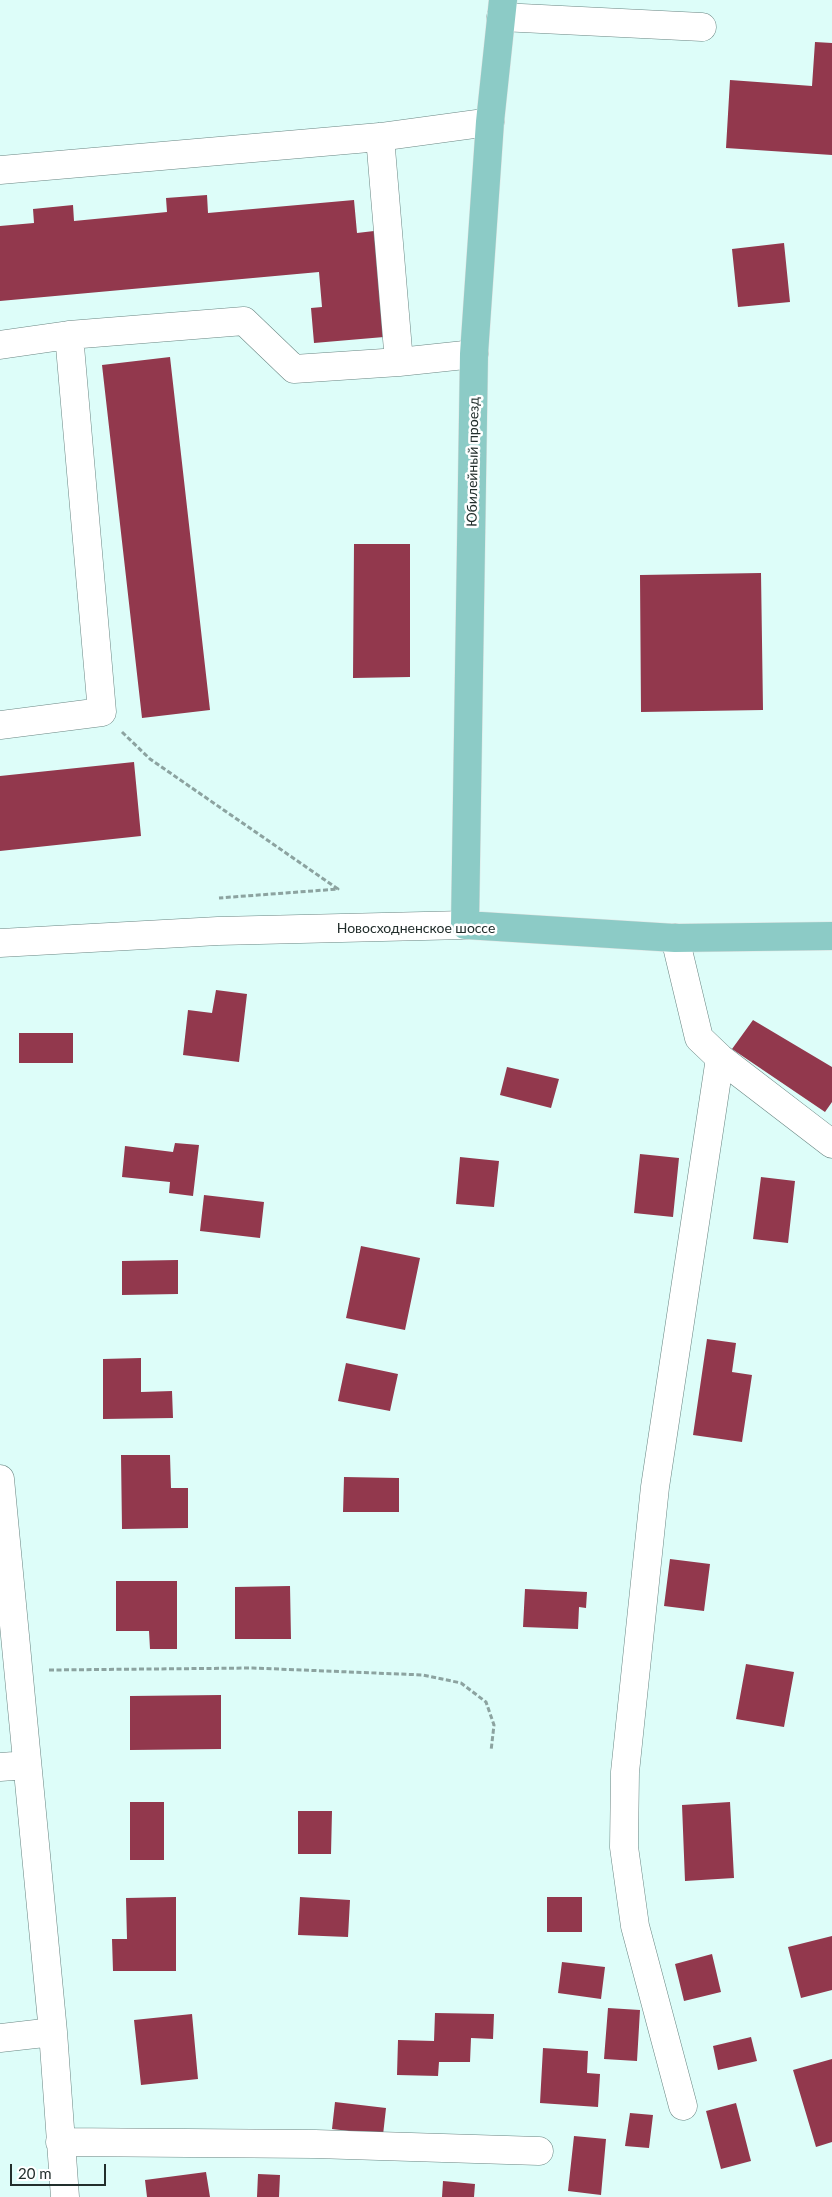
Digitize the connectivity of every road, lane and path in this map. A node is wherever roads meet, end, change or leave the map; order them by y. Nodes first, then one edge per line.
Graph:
1 (502, 9) edge
2 (702, 27) dead end
3 (490, 122) junction
4 (380, 137) junction
5 (0, 170) edge
6 (69, 335) junction
7 (0, 345) edge
8 (474, 354) junction
9 (399, 362) junction
10 (102, 712) junction
11 (0, 725) edge
12 (209, 899) dead end
13 (465, 925) junction
14 (832, 936) edge
15 (675, 938) junction
16 (0, 943) edge
17 (720, 1058) junction
18 (832, 1144) edge
19 (0, 1479) edge
20 (18, 1670) junction
21 (491, 1752) dead end
22 (27, 1764) junction
23 (0, 1767) edge
24 (53, 2032) junction
25 (0, 2038) edge
26 (683, 2106) dead end
27 (60, 2142) junction
28 (539, 2151) dead end
29 (65, 2197) edge

1 - 2 street
1 - 3 main road, Юбилейный проезд
3 - 4 street
3 - 8 main road, Юбилейный проезд
4 - 5 street
4 - 9 street
6 - 7 street
6 - 9 street
6 - 10 street
8 - 9 street
8 - 13 main road, Юбилейный проезд
10 - 11 street
10 - 12 path
13 - 15 main road, Новосходненское шоссе
13 - 16 street, Новосходненское шоссе
14 - 15 main road, Новосходненское шоссе
15 - 17 street
17 - 18 street
17 - 26 street
19 - 20 street
20 - 21 path
20 - 22 street
22 - 23 street
22 - 24 street
24 - 25 street
24 - 27 street
27 - 28 street
27 - 29 street

